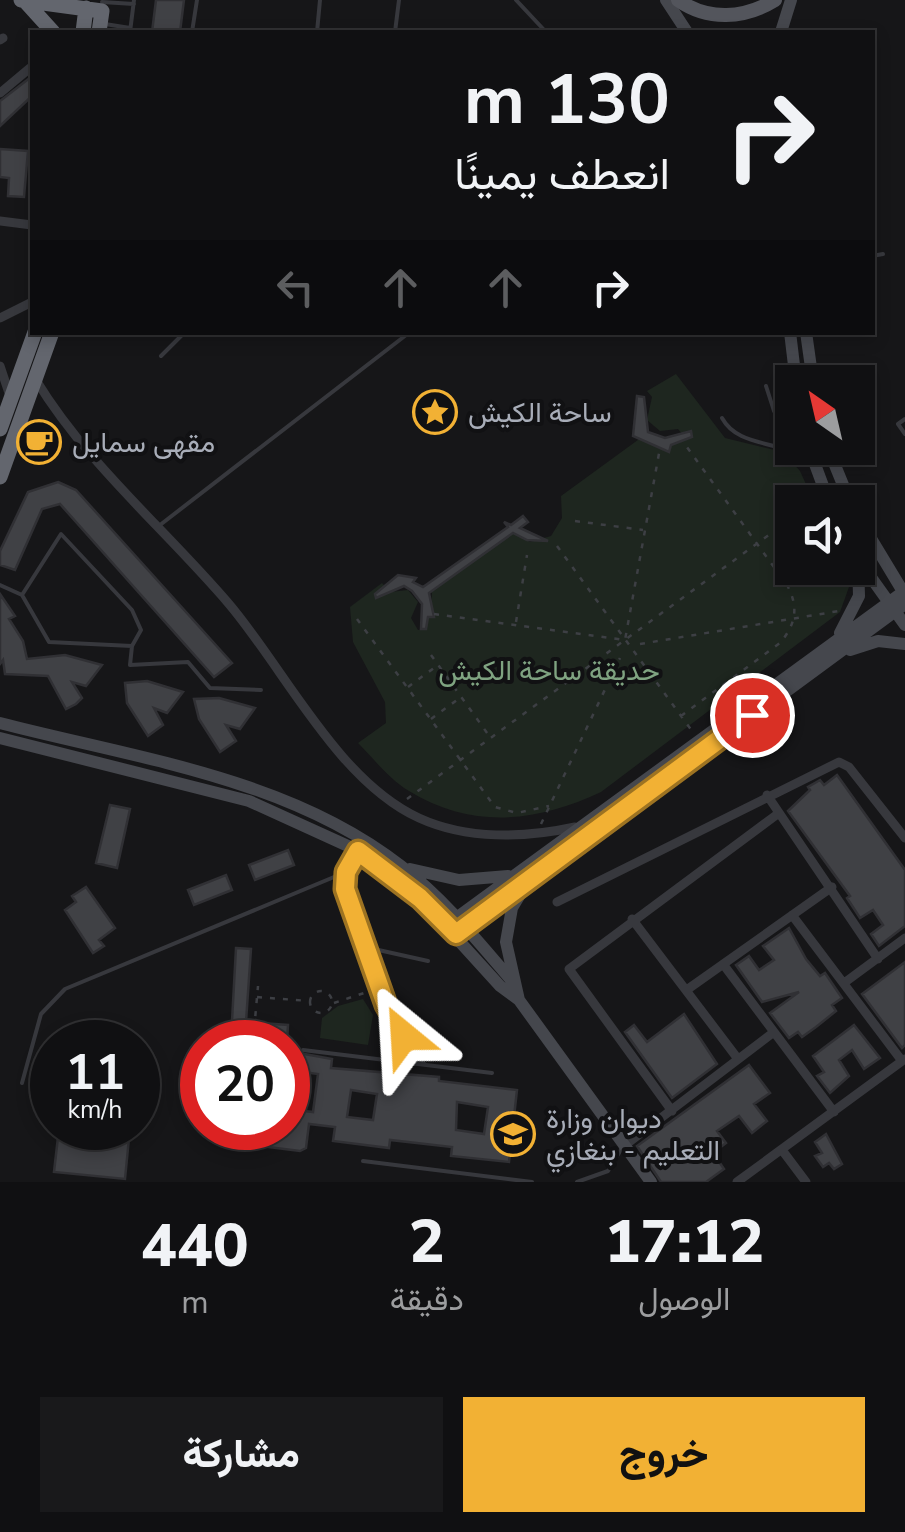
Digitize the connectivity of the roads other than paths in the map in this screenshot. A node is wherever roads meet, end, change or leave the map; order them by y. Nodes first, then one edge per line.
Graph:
1 (22, 0) edge
2 (197, 0) edge
3 (320, 0) edge
4 (398, 0) edge
5 (516, 0) edge
6 (666, 0) edge
7 (678, 0) edge
8 (775, 0) edge
9 (791, 0) edge
10 (134, 2) edge
11 (97, 11) edge
12 (51, 30) edge
13 (131, 30) edge
14 (192, 30) edge
15 (317, 30) edge
16 (395, 30) edge
17 (544, 30) edge
18 (685, 30) edge
19 (782, 30) edge
20 (30, 68) dead end
21 (0, 93) edge
22 (0, 221) edge
23 (30, 224) edge
24 (884, 254) dead end
25 (875, 256) edge
26 (30, 303) edge
27 (0, 318) edge
28 (34, 335) edge
29 (51, 335) edge
30 (183, 335) edge
31 (406, 335) edge
32 (790, 335) edge
33 (806, 335) edge
34 (160, 356) dead end
35 (794, 365) edge
36 (811, 365) edge
37 (0, 366) edge
38 (36, 379) junction
39 (766, 386) dead end
40 (6, 407) edge
41 (775, 411) edge
42 (722, 418) dead end
43 (905, 420) edge
44 (0, 429) edge
45 (905, 434) edge
46 (815, 465) edge
47 (816, 469) junction
48 (0, 477) edge
49 (823, 485) edge
50 (160, 525) junction
51 (875, 552) edge
52 (875, 576) edge
53 (0, 584) edge
54 (859, 585) edge
55 (22, 595) junction
56 (899, 602) edge
57 (905, 625) edge
58 (905, 644) edge
59 (132, 646) junction
60 (830, 652) junction
61 (262, 690) dead end
62 (0, 722) edge
63 (0, 738) edge
64 (767, 795) junction
65 (780, 814) junction
66 (583, 826) junction
67 (903, 831) edge
68 (358, 851) junction
69 (403, 867) junction
70 (346, 872) junction
71 (523, 877) junction
72 (832, 887) junction
73 (557, 902) dead end
74 (792, 915) junction
75 (632, 919) junction
76 (457, 926) junction
77 (905, 938) edge
78 (365, 947) junction
79 (878, 958) junction
80 (428, 962) dead end
81 (723, 964) junction
82 (512, 982) junction
83 (844, 983) junction
84 (688, 989) junction
85 (519, 1000) junction
86 (774, 1032) junction
87 (310, 1051) edge
88 (738, 1058) junction
89 (904, 1060) edge
90 (425, 1065) junction
91 (492, 1073) dead end
92 (22, 1083) dead end
93 (672, 1112) junction
94 (834, 1112) junction
95 (624, 1146) junction
96 (782, 1150) junction
97 (363, 1161) dead end
98 (532, 1182) edge
99 (577, 1182) edge
100 (651, 1182) edge
101 (736, 1182) edge
102 (806, 1182) edge

1 - 11 highway
1 - 12 highway
2 - 14 lane
3 - 15 lane
4 - 16 lane
5 - 17 lane
6 - 18 main road
7 - 8 main road
9 - 19 main road
10 - 11 lane
10 - 13 lane
11 - 13 lane
20 - 21 street
22 - 23 street
24 - 25 lane
26 - 27 street
28 - 40 highway
29 - 38 highway
30 - 34 lane
31 - 50 lane
32 - 35 main road
33 - 36 main road
37 - 40 street
38 - 48 highway
38 - 50 street
39 - 41 lane
40 - 44 highway
42 - 47 lane
43 - 45 lane
46 - 47 main road
47 - 49 main road
50 - 66 street
51 - 56 main road
52 - 56 main road
53 - 55 lane
54 - 60 main road
55 - 59 lane
55 - 59 lane
56 - 57 main road
56 - 60 main road
58 - 60 main road
59 - 61 lane
60 - 66 main road
60 - 71 main road
62 - 69 main road
63 - 68 main road
64 - 65 street
64 - 67 street
64 - 73 street
65 - 72 street
65 - 75 street
66 - 71 main road
68 - 70 lane
68 - 76 main road
69 - 71 main road
69 - 76 main road
70 - 78 lane
70 - 92 lane
71 - 76 main road
71 - 82 main road
72 - 74 street
72 - 79 street
74 - 81 street
74 - 83 street
75 - 84 street
75 - 93 street
76 - 82 main road
76 - 85 main road
77 - 79 street
78 - 80 lane
78 - 90 lane
79 - 83 street
81 - 84 street
81 - 86 street
82 - 85 main road
83 - 89 street
84 - 88 street
85 - 95 main road
86 - 88 street
86 - 94 street
87 - 90 lane
88 - 93 street
89 - 94 street
90 - 91 lane
93 - 95 street
94 - 96 street
95 - 99 lane
95 - 100 main road
96 - 101 street
96 - 102 street
97 - 98 lane

